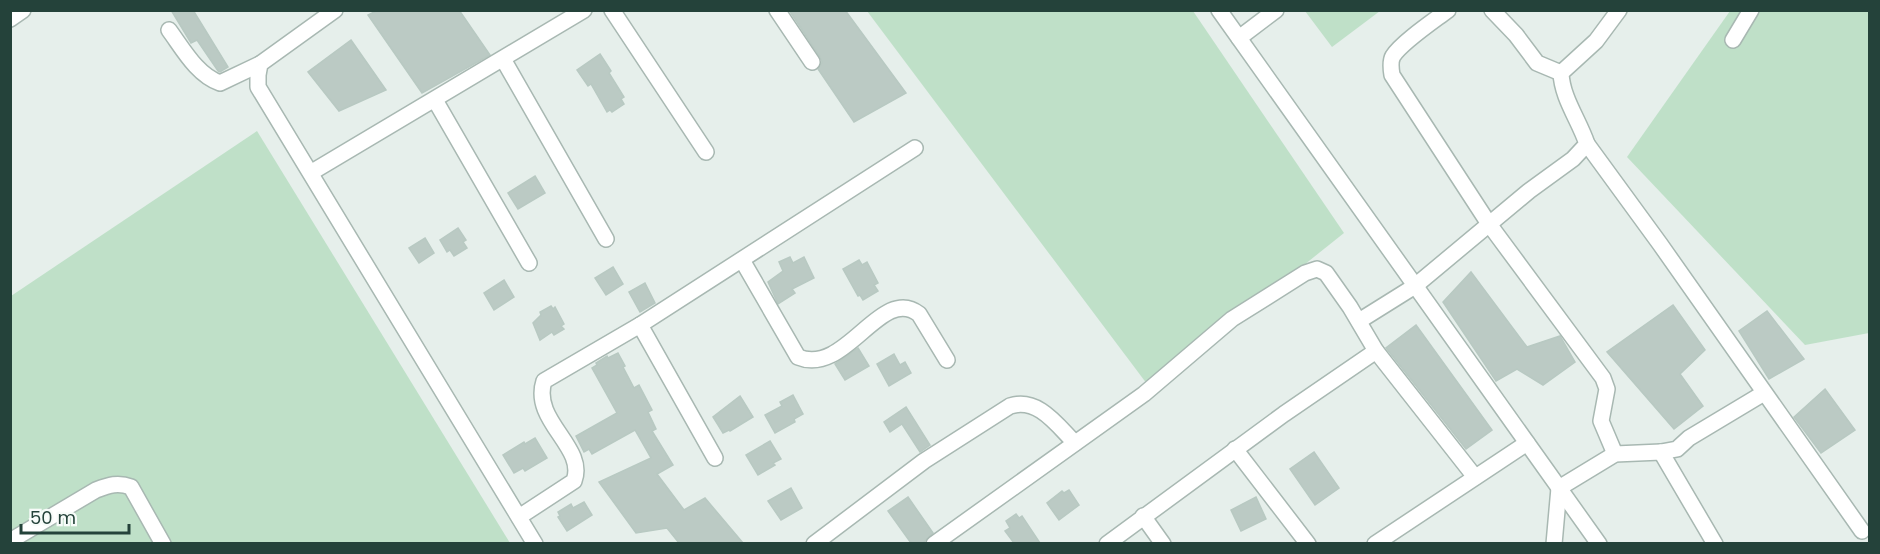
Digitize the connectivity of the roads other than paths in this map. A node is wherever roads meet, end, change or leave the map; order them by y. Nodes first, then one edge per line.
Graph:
1 (23, 10) edge
2 (335, 10) edge
3 (584, 10) edge
4 (612, 10) edge
5 (777, 10) edge
6 (1219, 10) edge
7 (1276, 10) edge
8 (1448, 10) edge
9 (1492, 10) edge
10 (1619, 10) edge
11 (1751, 10) edge
12 (10, 19) edge
13 (169, 30) dead end
14 (1239, 38) junction
15 (1733, 40) dead end
16 (503, 59) junction
17 (812, 62) dead end
18 (260, 64) junction
19 (1561, 73) junction
20 (435, 100) junction
21 (1587, 144) junction
22 (915, 148) dead end
23 (706, 152) dead end
24 (312, 172) junction
25 (1489, 224) junction
26 (606, 239) dead end
27 (742, 260) junction
28 (529, 263) dead end
29 (1415, 286) junction
30 (1359, 321) junction
31 (640, 325) junction
32 (1376, 351) junction
33 (947, 360) dead end
34 (1764, 393) junction
35 (1075, 443) junction
36 (1527, 443) junction
37 (1235, 449) junction
38 (1661, 452) junction
39 (1615, 454) junction
40 (715, 458) dead end
41 (1475, 477) junction
42 (1558, 488) junction
43 (1143, 516) junction
44 (519, 517) junction
45 (1862, 531) dead end
46 (10, 541) edge
47 (163, 543) edge
48 (535, 543) edge
49 (814, 543) edge
50 (934, 543) edge
51 (1107, 543) edge
52 (1162, 543) edge
53 (1308, 543) edge
54 (1375, 543) edge
55 (1554, 543) edge
56 (1599, 543) edge
57 (1714, 543) edge

1 - 12 street
2 - 18 street
3 - 16 street
4 - 23 street
5 - 17 street
6 - 14 street
7 - 14 street
8 - 25 street
9 - 19 street
10 - 19 street
11 - 15 street
13 - 18 street
14 - 29 street
16 - 20 street
16 - 26 street
18 - 24 street
19 - 21 street
20 - 24 street
20 - 28 street
21 - 25 street
21 - 34 street
22 - 27 street
24 - 44 street
25 - 29 street
25 - 39 street
27 - 31 street
27 - 33 street
29 - 30 street
29 - 36 street
30 - 32 street
30 - 35 street
31 - 40 street
31 - 44 street
32 - 37 street
32 - 41 street
34 - 38 street
34 - 45 street
35 - 49 street
35 - 50 street
36 - 41 street
36 - 42 street
37 - 43 street
37 - 53 street
38 - 39 street
38 - 57 street
39 - 42 street
41 - 54 street
42 - 55 street
42 - 56 street
43 - 51 street
43 - 52 street
44 - 48 street
46 - 47 street

